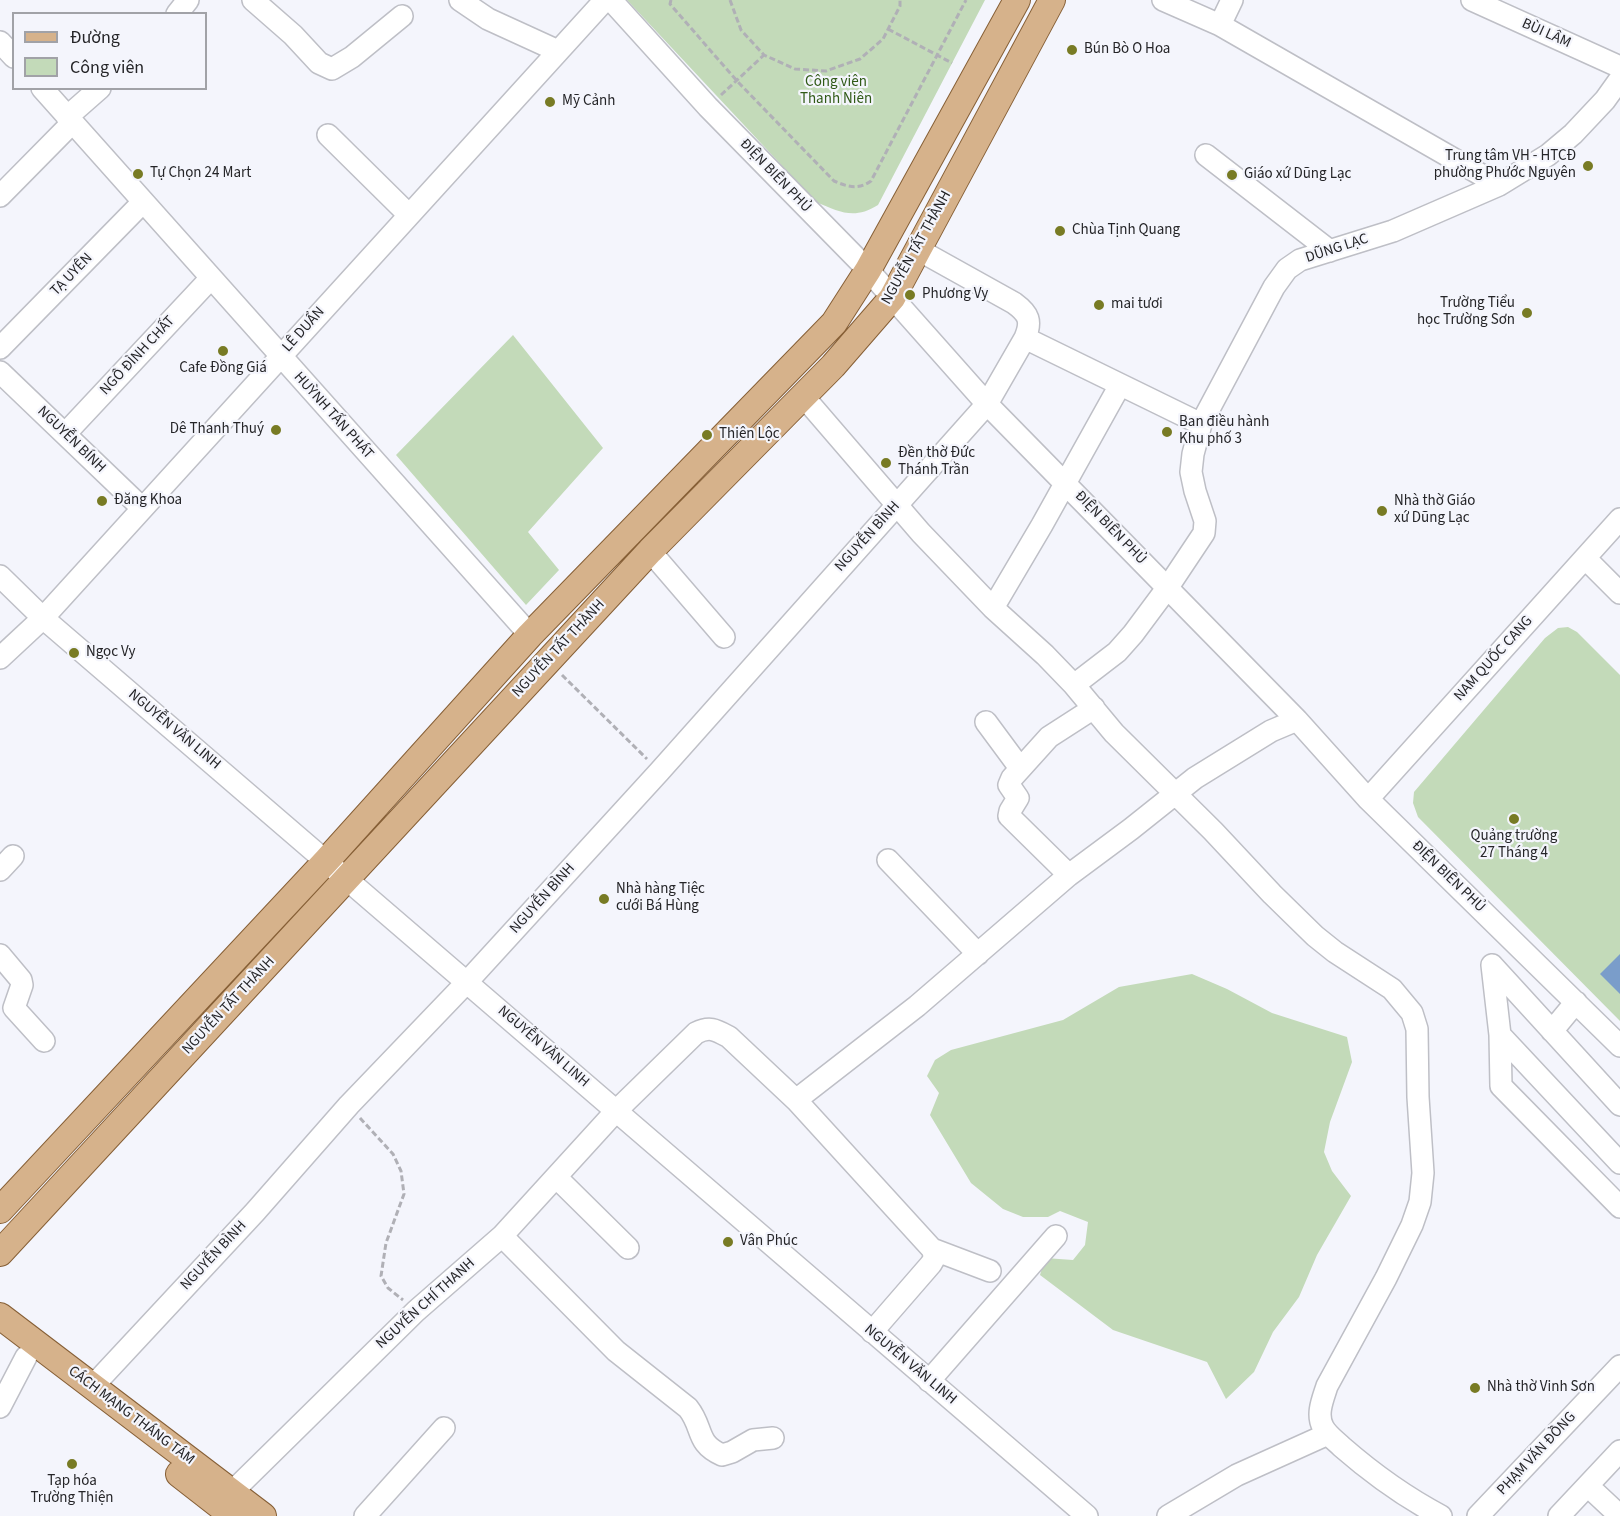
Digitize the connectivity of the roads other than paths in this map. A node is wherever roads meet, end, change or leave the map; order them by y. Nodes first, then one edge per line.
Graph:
1 (189, 0) edge
2 (253, 0) edge
3 (460, 0) edge
4 (604, 0) edge
5 (610, 0) edge
6 (1017, 0) edge
7 (1052, 0) edge
8 (1164, 0) edge
9 (1232, 0) edge
10 (1472, 0) edge
11 (179, 12) edge
12 (402, 16) dead end
13 (1220, 25) junction
14 (558, 51) junction
15 (1620, 67) edge
16 (1620, 79) edge
17 (44, 90) edge
18 (98, 90) edge
19 (69, 120) junction
20 (328, 135) dead end
21 (1206, 155) dead end
22 (1499, 185) junction
23 (0, 196) edge
24 (143, 202) junction
25 (409, 215) junction
26 (917, 249) junction
27 (1330, 251) junction
28 (868, 270) junction
29 (210, 278) junction
30 (892, 298) junction
31 (1024, 338) junction
32 (0, 348) edge
33 (280, 357) junction
34 (0, 372) edge
35 (1120, 385) junction
36 (802, 396) junction
37 (987, 404) junction
38 (1202, 424) junction
39 (64, 434) junction
40 (1065, 482) junction
41 (897, 505) junction
42 (142, 508) junction
43 (1620, 519) edge
44 (650, 551) junction
45 (1586, 559) junction
46 (0, 576) edge
47 (1168, 587) junction
48 (1620, 593) edge
49 (993, 608) junction
50 (43, 618) junction
51 (530, 635) junction
52 (724, 636) dead end
53 (0, 658) edge
54 (1074, 685) junction
55 (1094, 708) junction
56 (1297, 720) junction
57 (986, 722) dead end
58 (1020, 768) junction
59 (1175, 794) junction
60 (1368, 799) junction
61 (327, 860) junction
62 (888, 860) dead end
63 (1069, 875) junction
64 (348, 878) junction
65 (978, 954) junction
66 (0, 956) edge
67 (467, 982) junction
68 (1576, 1002) junction
69 (1552, 1031) junction
70 (1500, 1035) junction
71 (44, 1041) dead end
72 (1620, 1046) edge
73 (796, 1100) junction
74 (1620, 1105) edge
75 (616, 1111) junction
76 (1620, 1163) edge
77 (556, 1177) junction
78 (1620, 1207) edge
79 (0, 1210) edge
80 (502, 1236) junction
81 (1056, 1236) dead end
82 (628, 1248) dead end
83 (932, 1248) junction
84 (0, 1253) edge
85 (990, 1271) dead end
86 (0, 1316) edge
87 (872, 1332) junction
88 (0, 1338) edge
89 (26, 1357) junction
90 (1620, 1366) edge
91 (929, 1381) junction
92 (92, 1387) junction
93 (0, 1407) edge
94 (444, 1428) dead end
95 (1328, 1434) junction
96 (773, 1438) dead end
97 (1620, 1451) edge
98 (1588, 1486) junction
99 (233, 1504) edge
100 (263, 1516) edge
101 (365, 1516) edge
102 (1088, 1516) edge
103 (1168, 1516) edge
104 (1441, 1516) edge
105 (1478, 1516) edge
106 (1559, 1516) edge
107 (1620, 1516) edge

1 - 11 street
2 - 12 street
3 - 14 street
4 - 14 street, LÊ DUẨN
5 - 28 street, ĐIỆN BIÊN PHỦ
6 - 28 main road, NGUYỄN TẤT THÀNH
7 - 26 main road, NGUYỄN TẤT THÀNH
8 - 13 street
9 - 13 street
10 - 15 street, BÙI LÂM
13 - 22 street
14 - 25 street, LÊ DUẨN
16 - 22 street, DŨNG LẠC
17 - 19 street, HUỲNH TẤN PHÁT
18 - 19 street
19 - 23 street
19 - 24 street, HUỲNH TẤN PHÁT
20 - 25 street
21 - 27 street
22 - 27 street, DŨNG LẠC
24 - 29 street, HUỲNH TẤN PHÁT
24 - 32 street, TẠ UYÊN
25 - 33 street, LÊ DUẨN
26 - 30 main road, NGUYỄN TẤT THÀNH
26 - 31 street
27 - 38 street, DŨNG LẠC
28 - 30 street, ĐIỆN BIÊN PHỦ
28 - 51 main road, NGUYỄN TẤT THÀNH
29 - 33 street, HUỲNH TẤN PHÁT
29 - 39 street, NGÔ ĐÌNH CHẤT
30 - 36 main road, NGUYỄN TẤT THÀNH
30 - 37 street, ĐIỆN BIÊN PHỦ
31 - 35 street
31 - 37 street, NGUYỄN BÌNH
33 - 42 street, LÊ DUẨN
33 - 51 street, HUỲNH TẤN PHÁT
34 - 39 street, NGUYỄN BÍNH
35 - 38 street
35 - 40 street
36 - 41 street
36 - 44 main road, NGUYỄN TẤT THÀNH
37 - 40 street, ĐIỆN BIÊN PHỦ
37 - 41 street, NGUYỄN BÌNH
38 - 47 street, DŨNG LẠC
39 - 42 street, NGUYỄN BÍNH
40 - 47 street, ĐIỆN BIÊN PHỦ
40 - 49 street
41 - 49 street
41 - 67 street, NGUYỄN BÌNH
42 - 50 street, LÊ DUẨN
43 - 45 street, NAM QUỐC CANG
44 - 52 street
44 - 64 main road, NGUYỄN TẤT THÀNH
45 - 48 street
45 - 60 street, NAM QUỐC CANG
46 - 50 street, NGUYỄN VĂN LINH
47 - 54 street, DŨNG LẠC
47 - 56 street, ĐIỆN BIÊN PHỦ
49 - 54 street
50 - 53 street, LÊ DUẨN
50 - 61 street, NGUYỄN VĂN LINH
51 - 61 main road, NGUYỄN TẤT THÀNH
54 - 55 street
55 - 58 street
55 - 59 street
56 - 59 street
56 - 60 street, ĐIỆN BIÊN PHỦ
57 - 58 street
58 - 63 street
59 - 63 street
59 - 95 street
60 - 68 street, ĐIỆN BIÊN PHỦ
61 - 64 street, NGUYỄN VĂN LINH
61 - 79 main road, NGUYỄN TẤT THÀNH
62 - 65 street
63 - 65 street
64 - 67 street, NGUYỄN VĂN LINH
64 - 84 main road, NGUYỄN TẤT THÀNH
65 - 73 street
66 - 71 street
67 - 75 street, NGUYỄN VĂN LINH
67 - 92 street, NGUYỄN BÌNH
68 - 69 street
68 - 72 street, ĐIỆN BIÊN PHỦ
69 - 70 street
69 - 74 street
70 - 76 street
70 - 78 street
73 - 75 street, NGUYỄN CHÍ THANH
73 - 83 street
75 - 77 street, NGUYỄN CHÍ THANH
75 - 87 street, NGUYỄN VĂN LINH
77 - 80 street, NGUYỄN CHÍ THANH
77 - 82 street
80 - 96 street
80 - 99 street, NGUYỄN CHÍ THANH
81 - 91 street
83 - 85 street
83 - 87 street
86 - 92 main road, CÁCH MẠNG THÁNG TÁM
87 - 91 street, NGUYỄN VĂN LINH
88 - 89 main road, CÁCH MẠNG THÁNG TÁM
89 - 93 street
89 - 99 main road, CÁCH MẠNG THÁNG TÁM
90 - 105 street, PHẠM VĂN ĐỒNG
91 - 102 street, NGUYỄN VĂN LINH
92 - 99 main road, CÁCH MẠNG THÁNG TÁM
94 - 101 street
95 - 103 street
95 - 104 street
97 - 98 street
98 - 106 street
98 - 107 street
99 - 100 main road, CÁCH MẠNG THÁNG TÁM

